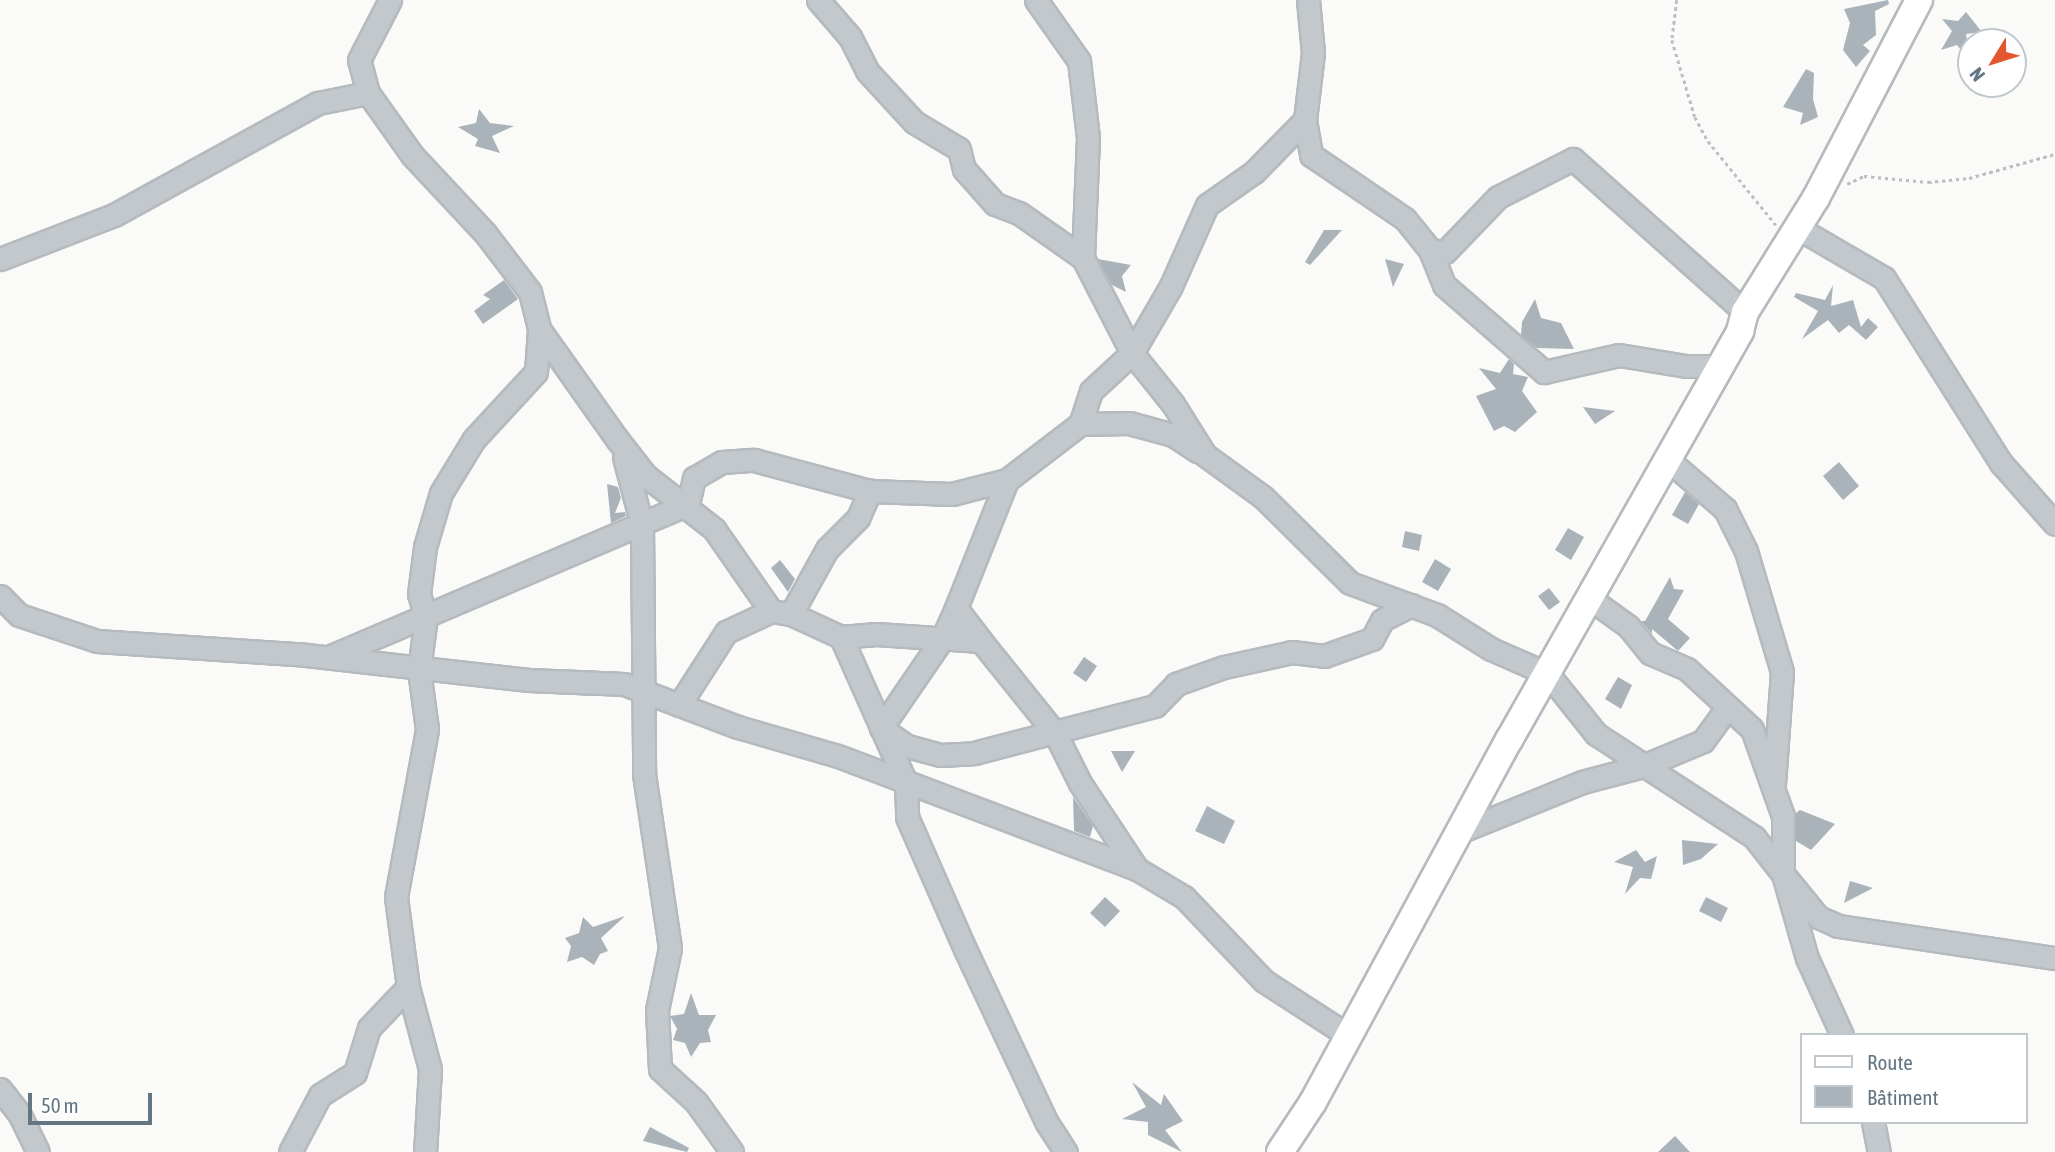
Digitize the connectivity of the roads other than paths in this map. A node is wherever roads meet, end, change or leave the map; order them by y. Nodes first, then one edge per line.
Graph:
1 (390, 0) edge
2 (818, 0) edge
3 (1036, 0) edge
4 (1308, 0) edge
5 (1919, 0) edge
6 (368, 93) junction
7 (1306, 120) junction
8 (1793, 235) junction
9 (1430, 250) junction
10 (1083, 258) junction
11 (0, 259) edge
12 (1745, 312) junction
13 (539, 329) junction
14 (1132, 353) junction
15 (1719, 366) junction
16 (1080, 425) junction
17 (617, 439) junction
18 (1205, 455) junction
19 (1667, 459) junction
20 (1007, 480) junction
21 (870, 491) junction
22 (688, 504) junction
23 (2055, 524) edge
24 (642, 525) junction
25 (0, 596) edge
26 (1589, 598) junction
27 (1412, 605) junction
28 (956, 608) junction
29 (781, 613) junction
30 (426, 617) junction
31 (841, 637) junction
32 (942, 639) junction
33 (981, 641) junction
34 (328, 658) junction
35 (419, 670) junction
36 (1548, 674) junction
37 (645, 692) junction
38 (679, 705) junction
39 (1726, 709) junction
40 (881, 728) junction
41 (1055, 733) junction
42 (1643, 766) junction
43 (906, 783) junction
44 (1774, 786) junction
45 (1459, 832) junction
46 (1137, 869) junction
47 (1783, 874) junction
48 (2055, 958) edge
49 (408, 987) junction
50 (1841, 1033) edge
51 (1349, 1036) junction
52 (0, 1089) edge
53 (696, 1102) junction
54 (1873, 1124) edge
55 (38, 1152) edge
56 (290, 1152) edge
57 (425, 1152) edge
58 (715, 1152) edge
59 (732, 1152) edge
60 (1066, 1152) edge
61 (1280, 1152) edge
62 (1879, 1152) edge

1 - 6 street
2 - 10 street
3 - 10 street
4 - 7 street
5 - 8 main road
6 - 11 street
6 - 13 street
7 - 9 street
7 - 14 street
8 - 12 main road
8 - 23 street
9 - 12 street
9 - 15 street
10 - 14 street
12 - 15 main road
13 - 17 street
13 - 30 street
14 - 16 street
14 - 18 street
15 - 19 main road
16 - 18 street
16 - 20 street
17 - 22 street
17 - 24 street
18 - 27 street
19 - 26 main road
19 - 44 street
20 - 21 street
20 - 28 street
21 - 22 street
21 - 29 street
22 - 24 street
22 - 29 street
24 - 30 street
24 - 37 street
25 - 34 street
26 - 36 main road
26 - 39 street
27 - 36 street
27 - 41 street
28 - 32 street
28 - 33 street
29 - 31 street
29 - 38 street
30 - 34 street
30 - 35 street
31 - 32 street
31 - 40 street
32 - 33 street
32 - 40 street
33 - 41 street
34 - 35 street
35 - 37 street
35 - 49 street
36 - 42 street
36 - 45 main road
37 - 38 street
37 - 53 street
38 - 43 street
39 - 42 street
39 - 44 street
40 - 41 street
40 - 43 street
41 - 46 street
42 - 45 street
42 - 47 street
43 - 46 street
43 - 60 street
44 - 47 street
45 - 51 main road
46 - 51 street
47 - 48 street
47 - 50 street
49 - 56 street
49 - 57 street
51 - 61 main road
52 - 55 street
53 - 58 street
53 - 59 street
54 - 62 street

